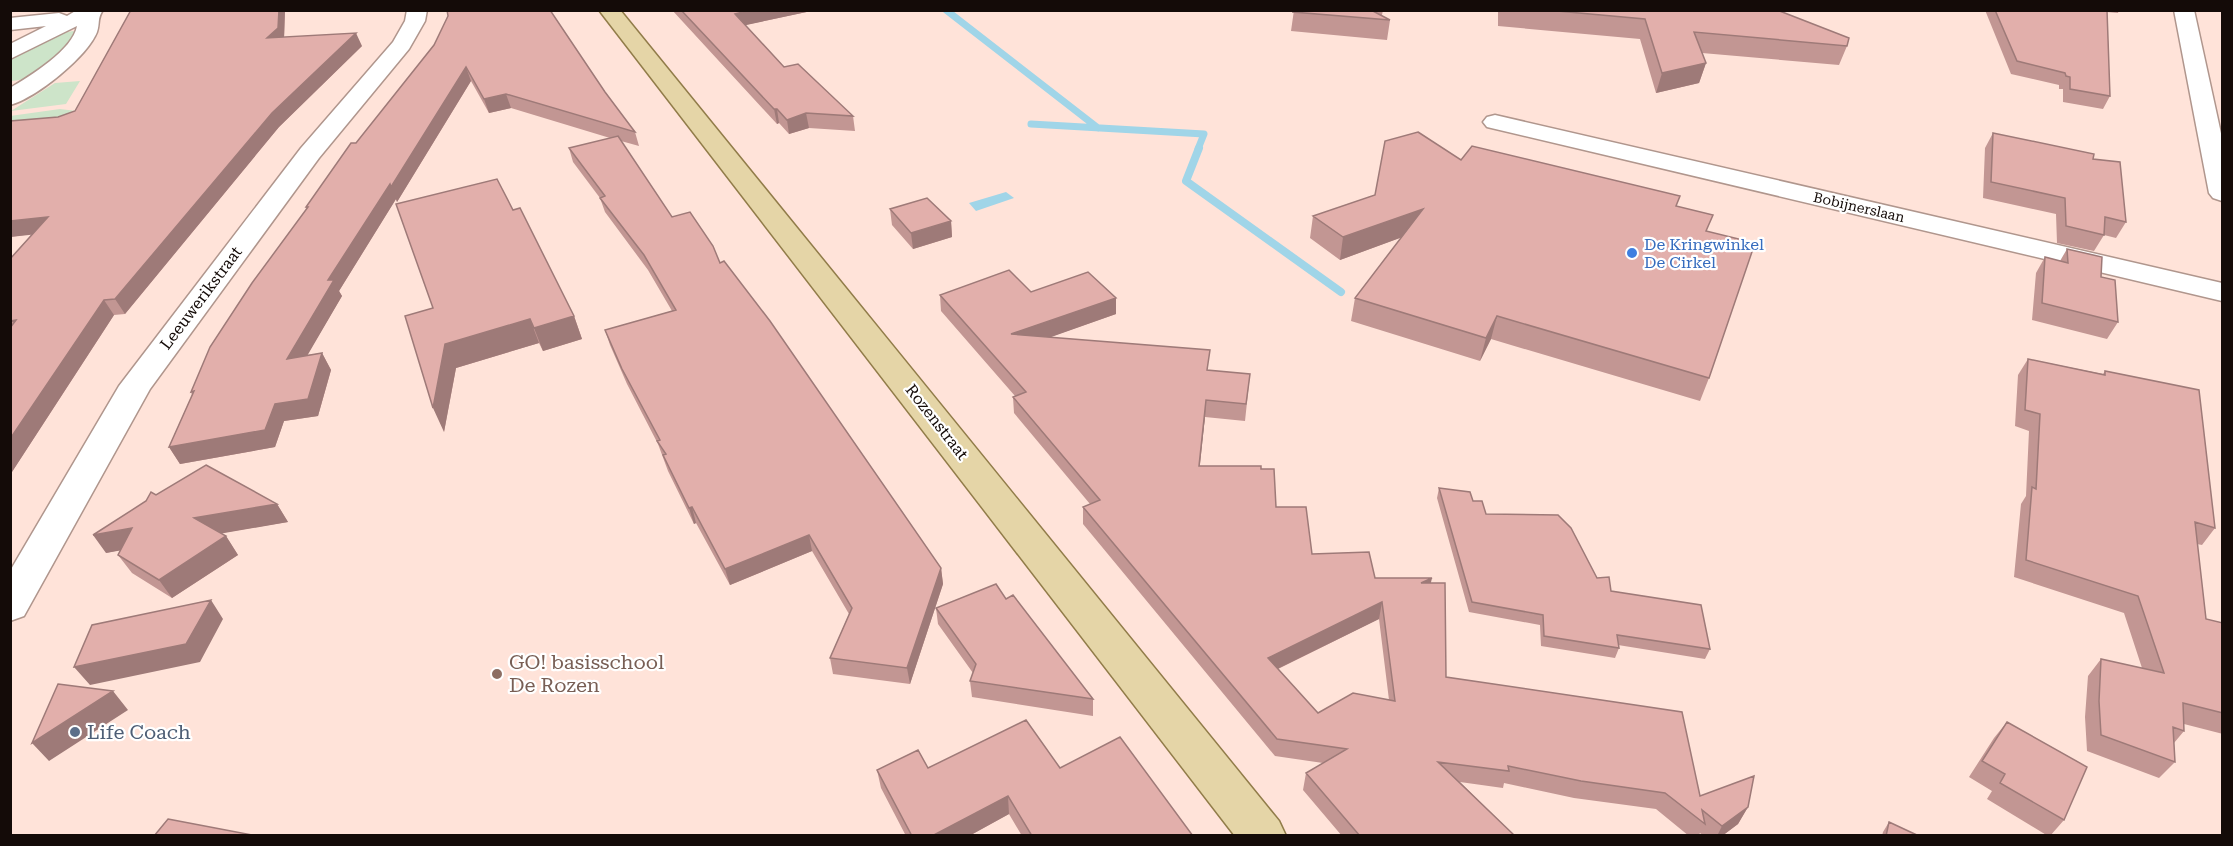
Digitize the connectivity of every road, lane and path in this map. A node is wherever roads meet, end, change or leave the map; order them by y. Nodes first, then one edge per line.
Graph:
1 (417, 10) edge
2 (609, 10) edge
3 (2184, 10) edge
4 (91, 13) edge
5 (10, 24) edge
6 (10, 53) edge
7 (21, 86) edge
8 (10, 98) edge
9 (1495, 122) dead end
10 (2223, 192) edge
11 (2223, 292) edge
12 (10, 606) edge
13 (1263, 836) edge

1 - 12 street, Leeuwerikstraat
2 - 13 main road, Rozenstraat
3 - 10 street
4 - 5 street
4 - 6 street
4 - 7 street
7 - 8 street
9 - 11 street, Bobijnerslaan

